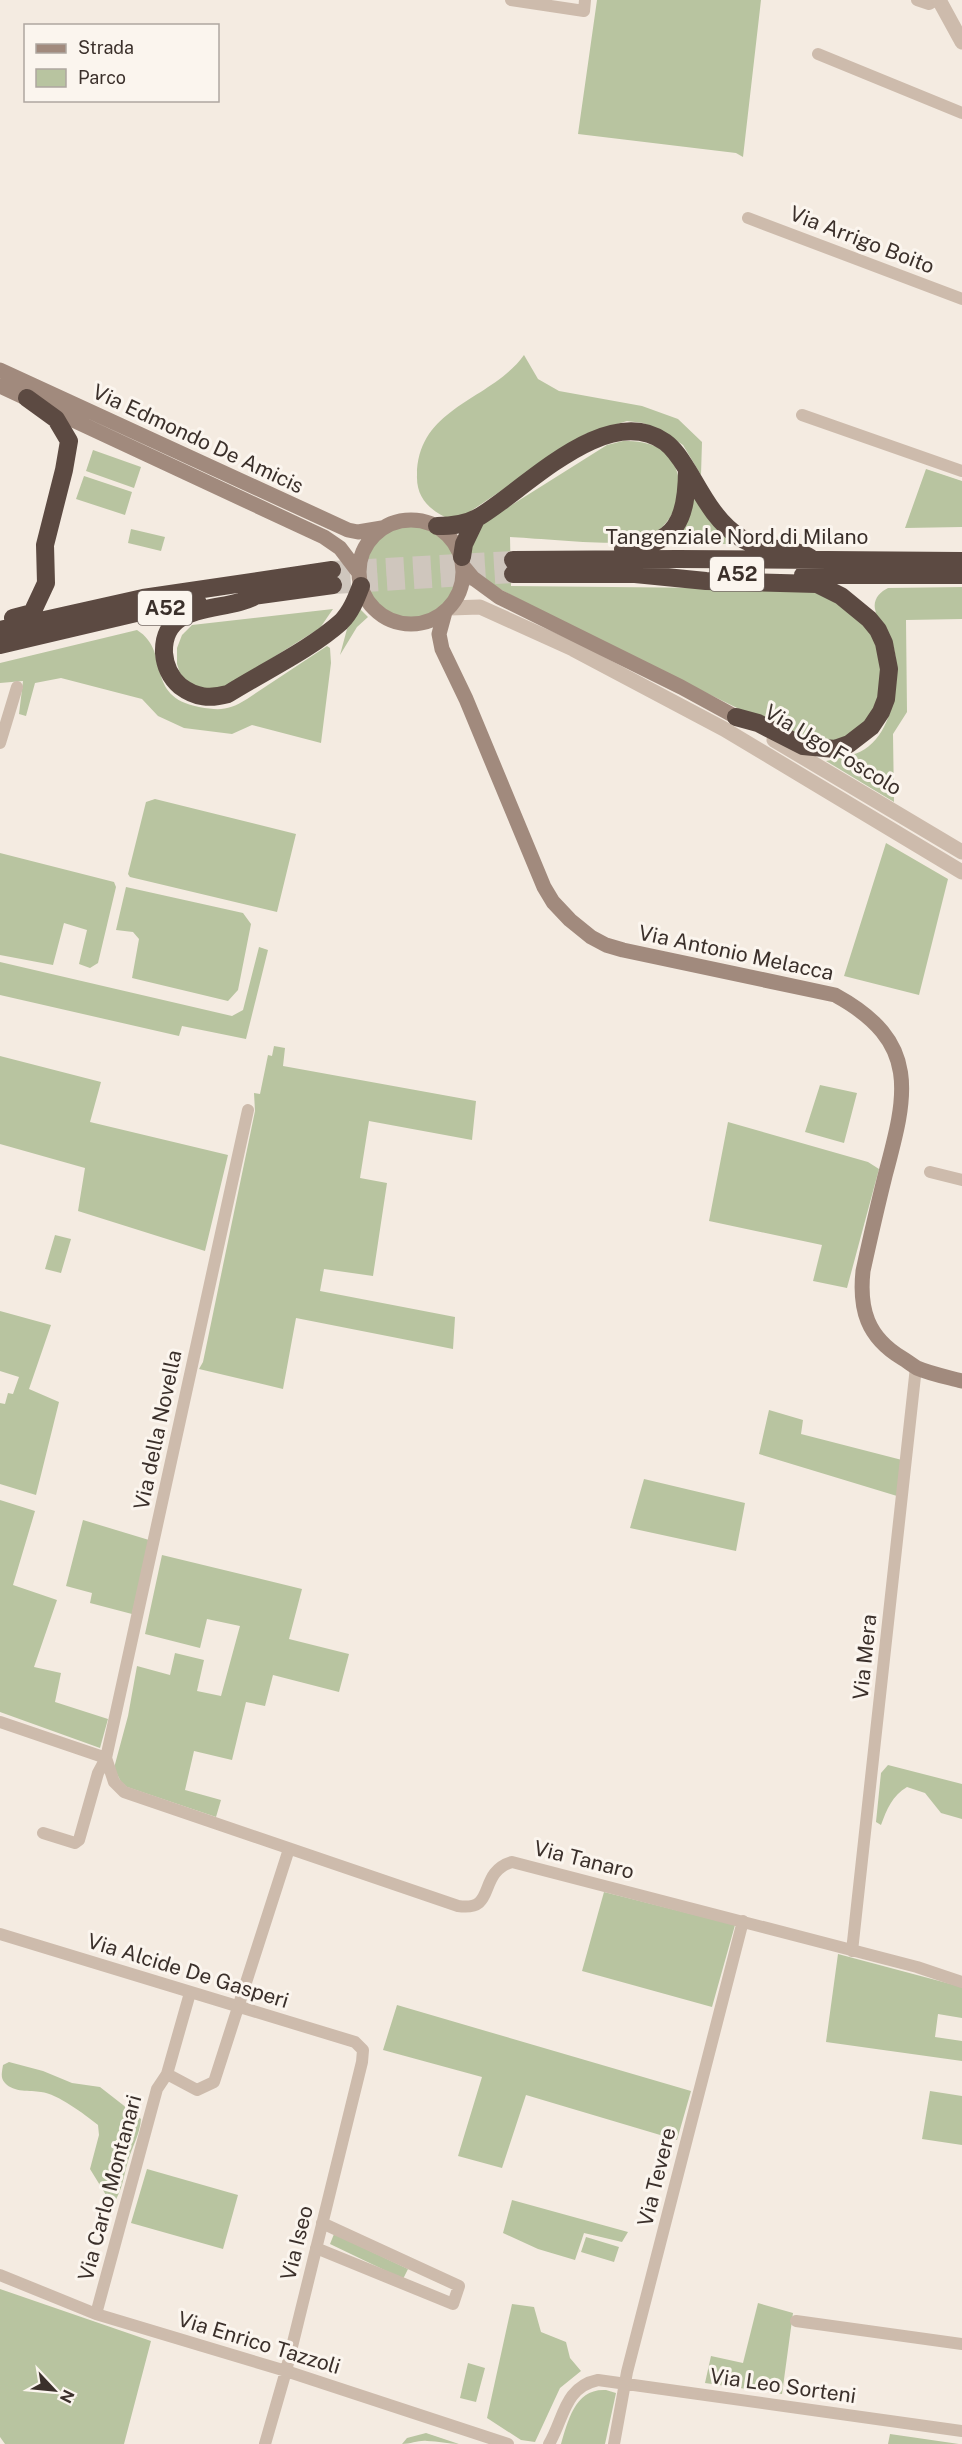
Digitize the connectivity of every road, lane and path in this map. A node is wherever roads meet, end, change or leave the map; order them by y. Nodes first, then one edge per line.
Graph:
1 (511, 0) edge
2 (917, 0) edge
3 (938, 0) edge
4 (584, 6) edge
5 (962, 42) edge
6 (818, 54) dead end
7 (962, 113) edge
8 (748, 218) dead end
9 (962, 299) edge
10 (0, 370) edge
11 (0, 386) edge
12 (27, 398) junction
13 (802, 415) dead end
14 (687, 470) junction
15 (962, 471) edge
16 (476, 519) junction
17 (437, 526) junction
18 (382, 528) junction
19 (576, 559) junction
20 (813, 560) junction
21 (462, 562) junction
22 (961, 568) edge
23 (635, 574) junction
24 (360, 579) junction
25 (257, 595) junction
26 (448, 610) junction
27 (0, 621) edge
28 (407, 624) junction
29 (0, 630) edge
30 (0, 645) edge
31 (442, 649) junction
32 (16, 687) dead end
33 (736, 717) junction
34 (0, 743) edge
35 (962, 852) edge
36 (962, 872) edge
37 (248, 1110) dead end
38 (930, 1172) dead end
39 (962, 1180) edge
40 (916, 1367) junction
41 (962, 1381) edge
42 (0, 1722) edge
43 (105, 1758) junction
44 (43, 1833) dead end
45 (289, 1849) junction
46 (743, 1921) junction
47 (0, 1934) edge
48 (852, 1951) junction
49 (962, 1982) edge
50 (190, 1993) junction
51 (238, 2008) junction
52 (363, 2050) joint
53 (167, 2074) junction
54 (322, 2223) junction
55 (316, 2248) junction
56 (0, 2275) edge
57 (96, 2314) junction
58 (796, 2321) dead end
59 (962, 2344) edge
60 (286, 2371) junction
61 (625, 2383) junction
62 (962, 2431) edge
63 (552, 2440) edge
64 (265, 2444) edge
65 (508, 2444) edge
66 (614, 2444) edge

1 - 4 street
2 - 3 street
3 - 5 street
6 - 7 street
8 - 9 street, Via Arrigo Boito
10 - 18 main road, Via Edmondo De Amicis
11 - 12 main road, Via Edmondo De Amicis
12 - 24 main road, Via Edmondo De Amicis
12 - 27 highway
13 - 15 street
14 - 16 highway
14 - 19 highway
14 - 20 highway
16 - 17 highway
16 - 21 highway
17 - 18 main road
17 - 21 main road
18 - 24 main road
19 - 20 highway, Tangenziale Nord di Milano / A52
19 - 23 highway, Tangenziale Nord di Milano / A52
20 - 22 highway, Tangenziale Nord di Milano / A52
21 - 26 main road
21 - 33 main road, Via Ugo Foscolo
22 - 23 highway, Tangenziale Nord di Milano / A52
23 - 33 highway
24 - 25 highway
24 - 28 main road
25 - 29 highway, A52
25 - 30 highway, A52
26 - 28 main road
26 - 31 main road, Via Antonio Melacca
26 - 36 street
28 - 31 main road, Via Antonio Melacca
31 - 40 main road, Via Antonio Melacca
32 - 34 street
33 - 35 street, Via Ugo Foscolo
37 - 43 street, Via della Novella
38 - 39 street
40 - 41 main road, Via Antonio Melacca
40 - 48 street, Via Mera
42 - 43 street
43 - 44 street
43 - 45 street, Via Tanaro
45 - 46 street, Via Tanaro
45 - 51 street, Via Carlo Montanari
46 - 48 street, Via Tanaro
46 - 61 street, Via Tevere
47 - 50 street, Via Alcide De Gasperi
48 - 49 street, Via Tanaro
50 - 51 street, Via Alcide De Gasperi
50 - 53 street, Via Carlo Montanari
51 - 52 street, Via Alcide De Gasperi
51 - 53 street, Via Carlo Montanari
52 - 54 street, Via Iseo
53 - 57 street, Via Carlo Montanari
54 - 55 street, Via Iseo
54 - 55 street
55 - 60 street, Via Iseo
56 - 57 street, Via Enrico Tazzoli
57 - 60 street, Via Enrico Tazzoli
58 - 59 street
60 - 64 street, Via Iseo
60 - 65 street, Via Enrico Tazzoli
61 - 62 street, Via Leo Sorteni
61 - 63 street, Via Leo Sorteni
61 - 66 street, Via Tevere

